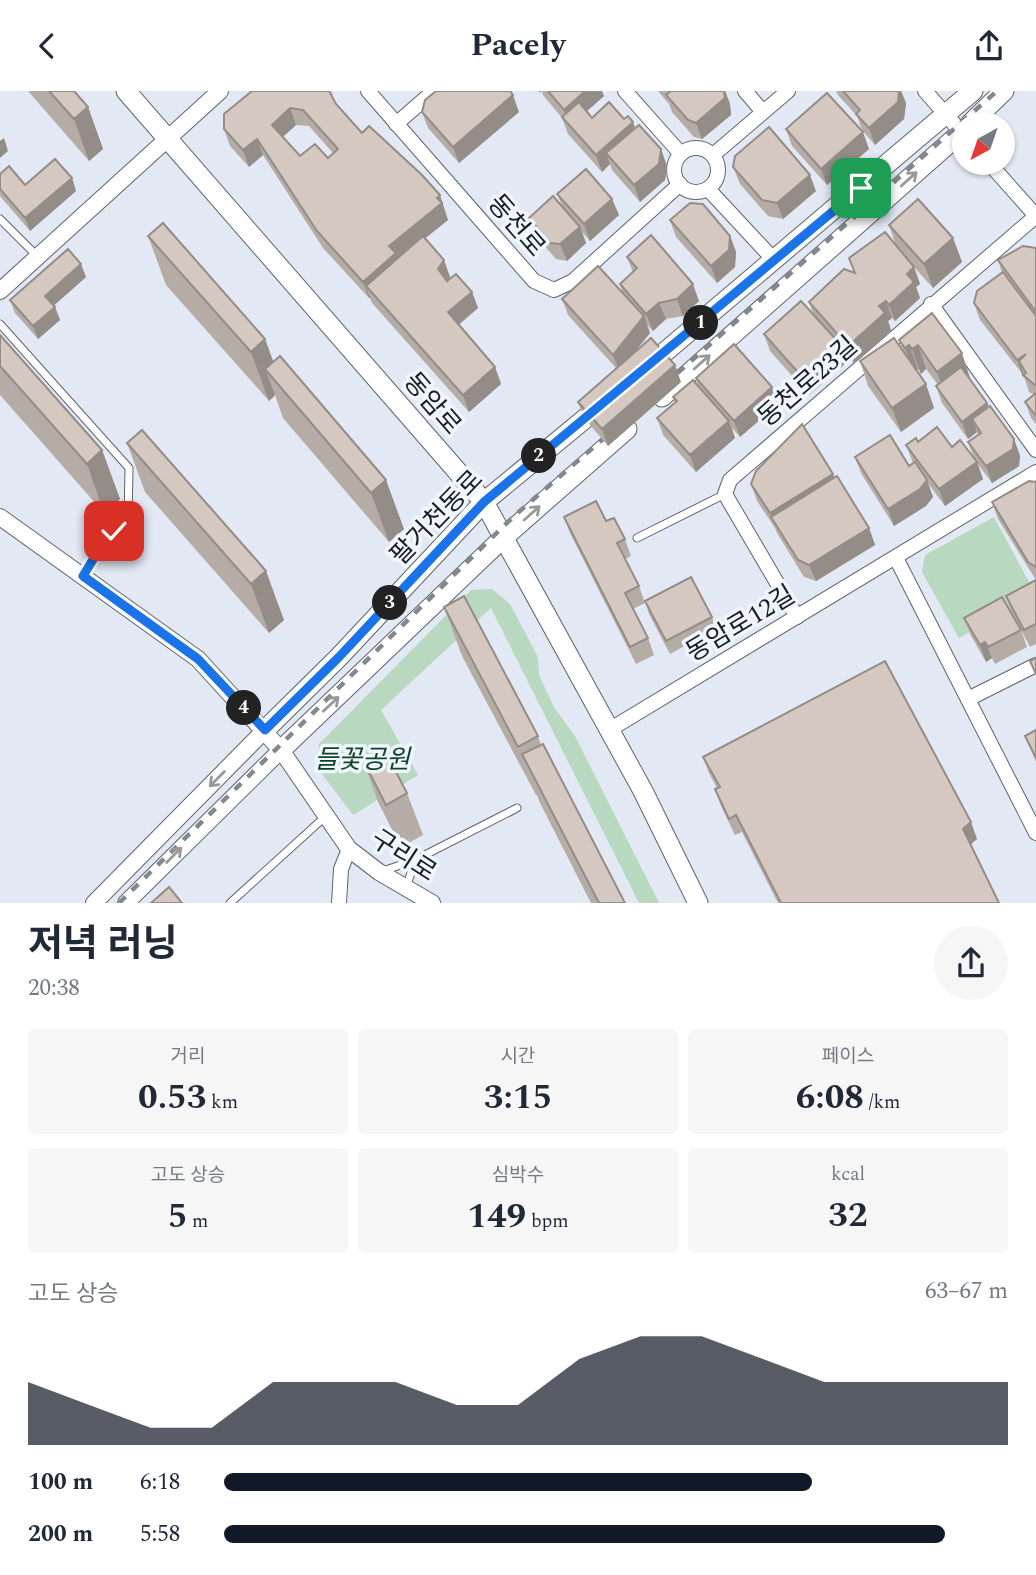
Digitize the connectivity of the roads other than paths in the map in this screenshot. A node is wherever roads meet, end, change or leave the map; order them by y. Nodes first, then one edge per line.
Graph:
1 (126, 91) edge
2 (220, 91) edge
3 (368, 91) edge
4 (434, 91) edge
5 (625, 91) edge
6 (745, 91) edge
7 (788, 91) edge
8 (925, 91) edge
9 (973, 91) edge
10 (1004, 91) edge
11 (763, 112) junction
12 (983, 112) edge
13 (946, 115) junction
14 (952, 120) edge
15 (397, 124) junction
16 (166, 137) junction
17 (952, 141) edge
18 (681, 154) junction
19 (713, 155) junction
20 (1000, 175) edge
21 (680, 184) junction
22 (708, 189) junction
23 (1036, 216) edge
24 (0, 219) edge
25 (37, 256) junction
26 (774, 260) junction
27 (0, 291) edge
28 (931, 304) junction
29 (0, 324) edge
30 (1036, 450) edge
31 (1036, 473) edge
32 (725, 494) junction
33 (484, 502) junction
34 (0, 517) edge
35 (503, 538) junction
36 (637, 538) dead end
37 (896, 558) junction
38 (83, 576) junction
39 (797, 617) junction
40 (1036, 665) edge
41 (968, 699) junction
42 (265, 730) junction
43 (610, 730) junction
44 (281, 750) junction
45 (517, 808) dead end
46 (328, 815) junction
47 (1036, 833) edge
48 (349, 849) junction
49 (415, 860) junction
50 (379, 872) junction
51 (406, 888) junction
52 (230, 902) edge
53 (94, 903) edge
54 (126, 903) edge
55 (339, 903) edge
56 (432, 903) edge
57 (698, 903) edge

1 - 16 main road, 동암로
2 - 16 street
3 - 15 street, 동천로
4 - 15 street
5 - 18 street
6 - 11 street
7 - 11 street
8 - 13 street
9 - 13 main road, 팔거천동로
10 - 12 main road
11 - 19 street
13 - 14 street
13 - 26 main road, 팔거천동로
15 - 21 street, 동천로
16 - 25 street
16 - 33 main road, 동암로
35 -> 17 main road
18 - 19 street
18 - 21 street
19 - 22 street
20 - 23 street, 동천로23길
21 - 22 street
22 - 26 street
23 - 28 street, 동천로23길
24 - 25 lane
25 - 27 street
26 - 33 main road, 팔거천동로
28 - 30 street
28 - 32 street, 동천로23길
29 - 38 lane
31 - 37 street, 동암로12길
32 - 36 lane
32 - 39 street
33 - 35 main road, 동암로
33 - 42 main road, 팔거천동로
34 - 38 street, 구리로
35 - 43 main road, 동암로
44 -> 35 main road
37 - 39 street, 동암로12길
37 - 41 street
38 - 42 street, 구리로
39 - 43 street, 동암로12길
40 - 41 street
41 - 47 street
42 - 44 street, 구리로
42 -> 53 street, 팔거천동로
43 - 57 main road, 동암로
44 - 46 street, 구리로
54 -> 44 street
45 - 49 lane
46 - 48 street, 구리로
46 - 52 lane
48 - 50 street, 구리로
48 - 55 street, 구리로
49 - 50 lane
49 - 51 lane
50 - 51 street, 구리로
51 - 56 street, 구리로

